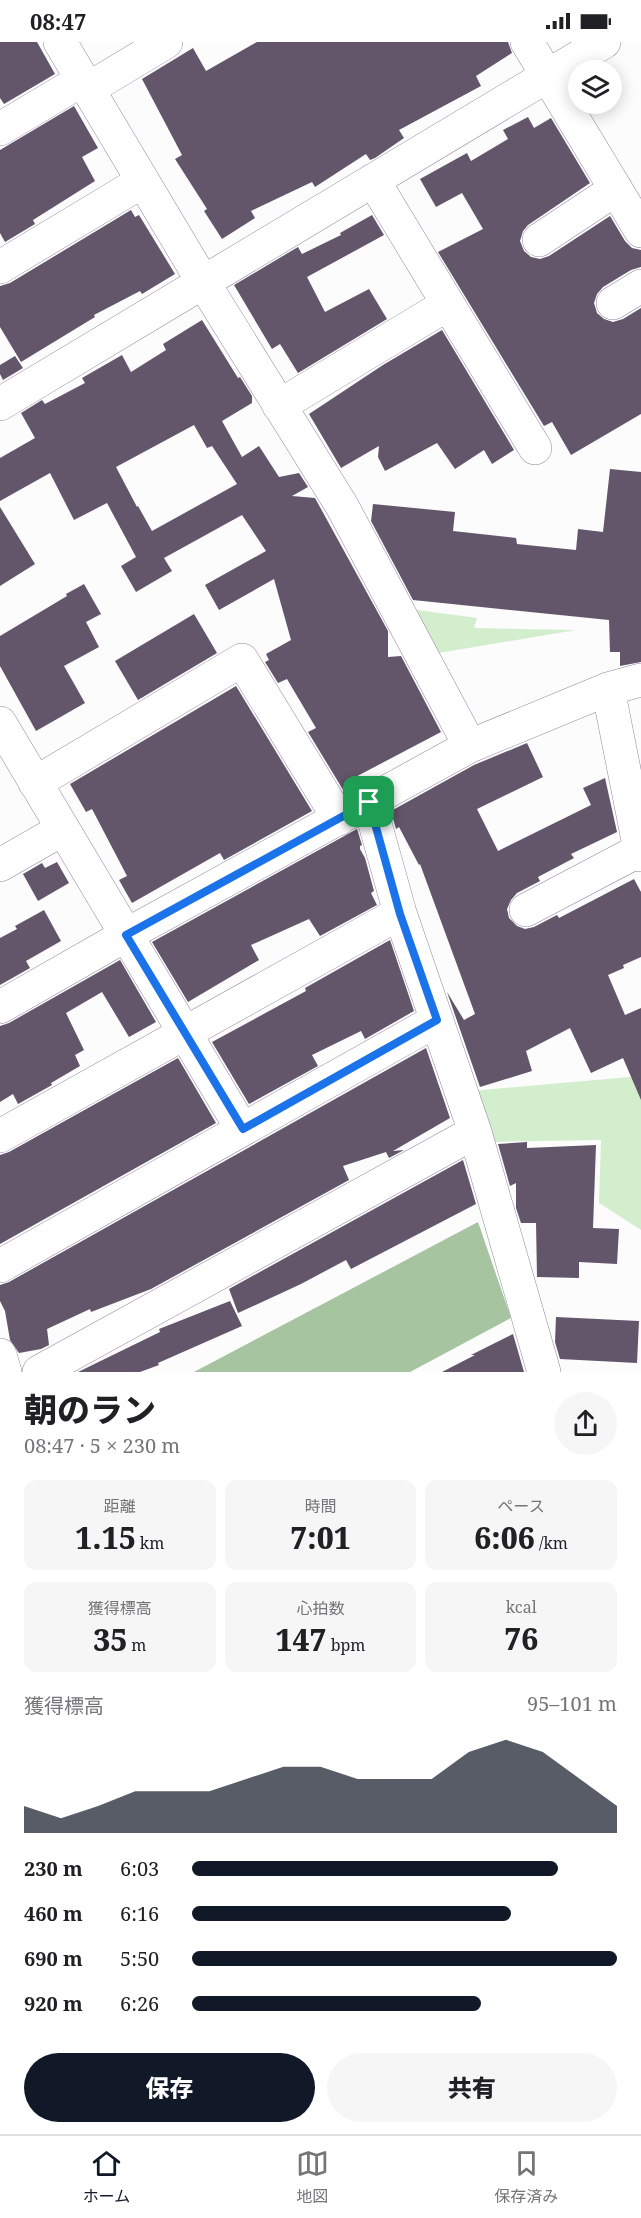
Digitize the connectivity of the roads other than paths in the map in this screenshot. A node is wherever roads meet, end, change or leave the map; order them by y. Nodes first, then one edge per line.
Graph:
1 (60, 42) edge
2 (166, 42) edge
3 (527, 42) edge
4 (604, 42) edge
5 (548, 76) junction
6 (85, 84) junction
7 (0, 129) edge
8 (373, 180) junction
9 (143, 181) junction
10 (616, 189) junction
11 (641, 231) edge
12 (539, 240) dead end
13 (0, 267) edge
14 (203, 282) junction
15 (641, 286) edge
16 (613, 303) dead end
17 (448, 304) junction
18 (0, 404) edge
19 (279, 406) junction
20 (536, 448) dead end
21 (641, 680) edge
22 (608, 689) junction
23 (0, 723) edge
24 (470, 746) junction
25 (35, 783) junction
26 (369, 802) junction
27 (339, 819) junction
28 (63, 830) junction
29 (640, 853) edge
30 (0, 865) edge
31 (526, 910) dead end
32 (400, 914) junction
33 (126, 935) junction
34 (0, 1007) edge
35 (437, 1020) junction
36 (184, 1033) junction
37 (243, 1129) junction
38 (475, 1132) junction
39 (0, 1136) edge
40 (0, 1266) edge
41 (0, 1355) edge
42 (5, 1372) edge
43 (39, 1372) edge
44 (544, 1372) edge

1 - 6 street
2 - 6 street
3 - 5 street
4 - 5 street
5 - 8 street
5 - 10 street
6 - 7 street
6 - 9 street
8 - 14 street
8 - 17 street
9 - 13 street
9 - 14 street
10 - 11 street
10 - 12 street
14 - 18 street
14 - 19 street
15 - 16 street
17 - 19 street
17 - 20 street
19 - 24 street
21 - 22 street
22 - 24 street
22 - 29 street
23 - 25 street
24 - 26 street
25 - 27 street
25 - 28 street
26 - 27 street
26 - 32 street
27 - 33 street
28 - 30 street
28 - 33 street
29 - 31 street
32 - 35 street
32 - 36 street
33 - 34 street
33 - 36 street
35 - 37 street
35 - 38 street
36 - 37 street
36 - 39 street
37 - 40 street
38 - 43 street
38 - 44 street
41 - 42 street

